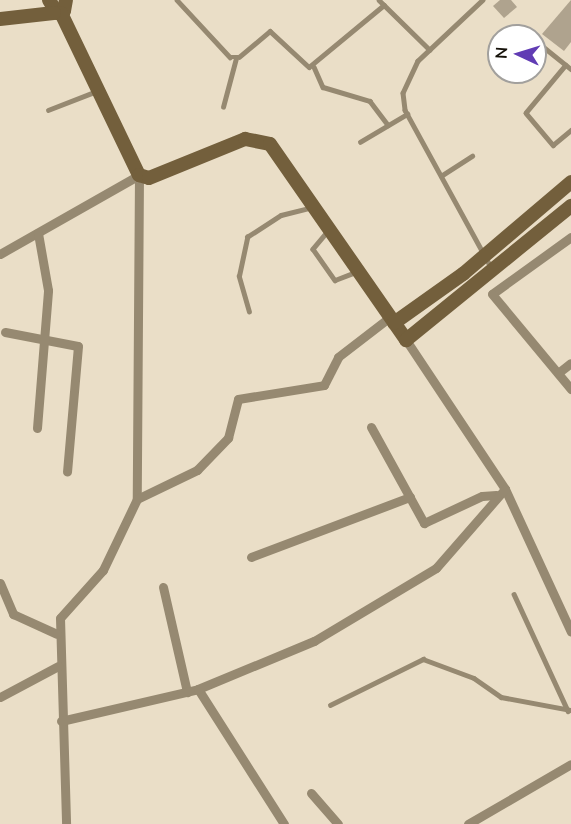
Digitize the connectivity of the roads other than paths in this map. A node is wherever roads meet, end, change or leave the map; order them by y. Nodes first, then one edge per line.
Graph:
1 (177, 0) edge
2 (379, 0) edge
3 (483, 0) edge
4 (60, 4) edge
5 (384, 5) junction
6 (0, 19) edge
7 (430, 50) junction
8 (547, 50) edge
9 (236, 58) junction
10 (566, 65) junction
11 (314, 67) junction
12 (571, 69) edge
13 (97, 91) junction
14 (223, 107) dead end
15 (48, 110) dead end
16 (407, 114) junction
17 (388, 125) junction
18 (571, 130) edge
19 (360, 142) dead end
20 (472, 156) dead end
21 (140, 175) junction
22 (441, 176) junction
23 (571, 182) edge
24 (315, 205) junction
25 (571, 206) edge
26 (331, 229) junction
27 (38, 232) junction
28 (571, 237) edge
29 (0, 254) edge
30 (485, 256) junction
31 (359, 270) junction
32 (493, 270) junction
33 (249, 312) dead end
34 (392, 320) junction
35 (5, 332) dead end
36 (45, 338) junction
37 (406, 340) junction
38 (571, 363) edge
39 (558, 373) junction
40 (571, 389) edge
41 (371, 427) dead end
42 (37, 429) dead end
43 (67, 472) dead end
44 (505, 489) junction
45 (496, 495) junction
46 (410, 497) junction
47 (137, 499) junction
48 (251, 557) dead end
49 (0, 583) edge
50 (163, 587) dead end
51 (514, 594) dead end
52 (571, 632) edge
53 (57, 634) junction
54 (58, 666) junction
55 (198, 689) junction
56 (187, 692) junction
57 (0, 697) edge
58 (330, 705) dead end
59 (569, 710) edge
60 (61, 721) junction
61 (571, 764) edge
62 (311, 793) dead end
63 (66, 824) edge
64 (284, 824) edge
65 (338, 824) edge
66 (468, 824) edge

1 - 9 lane
2 - 5 lane
3 - 7 lane
4 - 6 street
4 - 13 street
5 - 7 lane
5 - 11 lane
7 - 16 lane
8 - 10 lane
9 - 11 lane
9 - 14 lane
10 - 12 lane
10 - 18 lane
11 - 17 lane
13 - 15 lane
13 - 21 street
16 - 17 lane
16 - 22 lane
17 - 19 lane
20 - 22 lane
21 - 24 street
21 - 27 street
21 - 47 street
22 - 30 lane
23 - 30 street
24 - 26 street
24 - 33 lane
25 - 32 street
26 - 31 street
26 - 31 lane
27 - 29 street
27 - 36 street
28 - 39 street
30 - 32 lane
30 - 34 street
31 - 34 street
32 - 37 street
34 - 37 street
34 - 47 street
35 - 36 street
36 - 42 street
36 - 43 street
37 - 44 street
38 - 39 street
39 - 40 street
41 - 46 street
44 - 45 street
44 - 52 street
45 - 46 street
45 - 55 street
46 - 48 street
47 - 53 street
49 - 53 street
50 - 56 street
51 - 59 lane
53 - 54 street
54 - 57 street
54 - 60 street
55 - 56 street
55 - 64 street
56 - 60 street
58 - 59 lane
60 - 63 street
61 - 66 street
62 - 65 street

